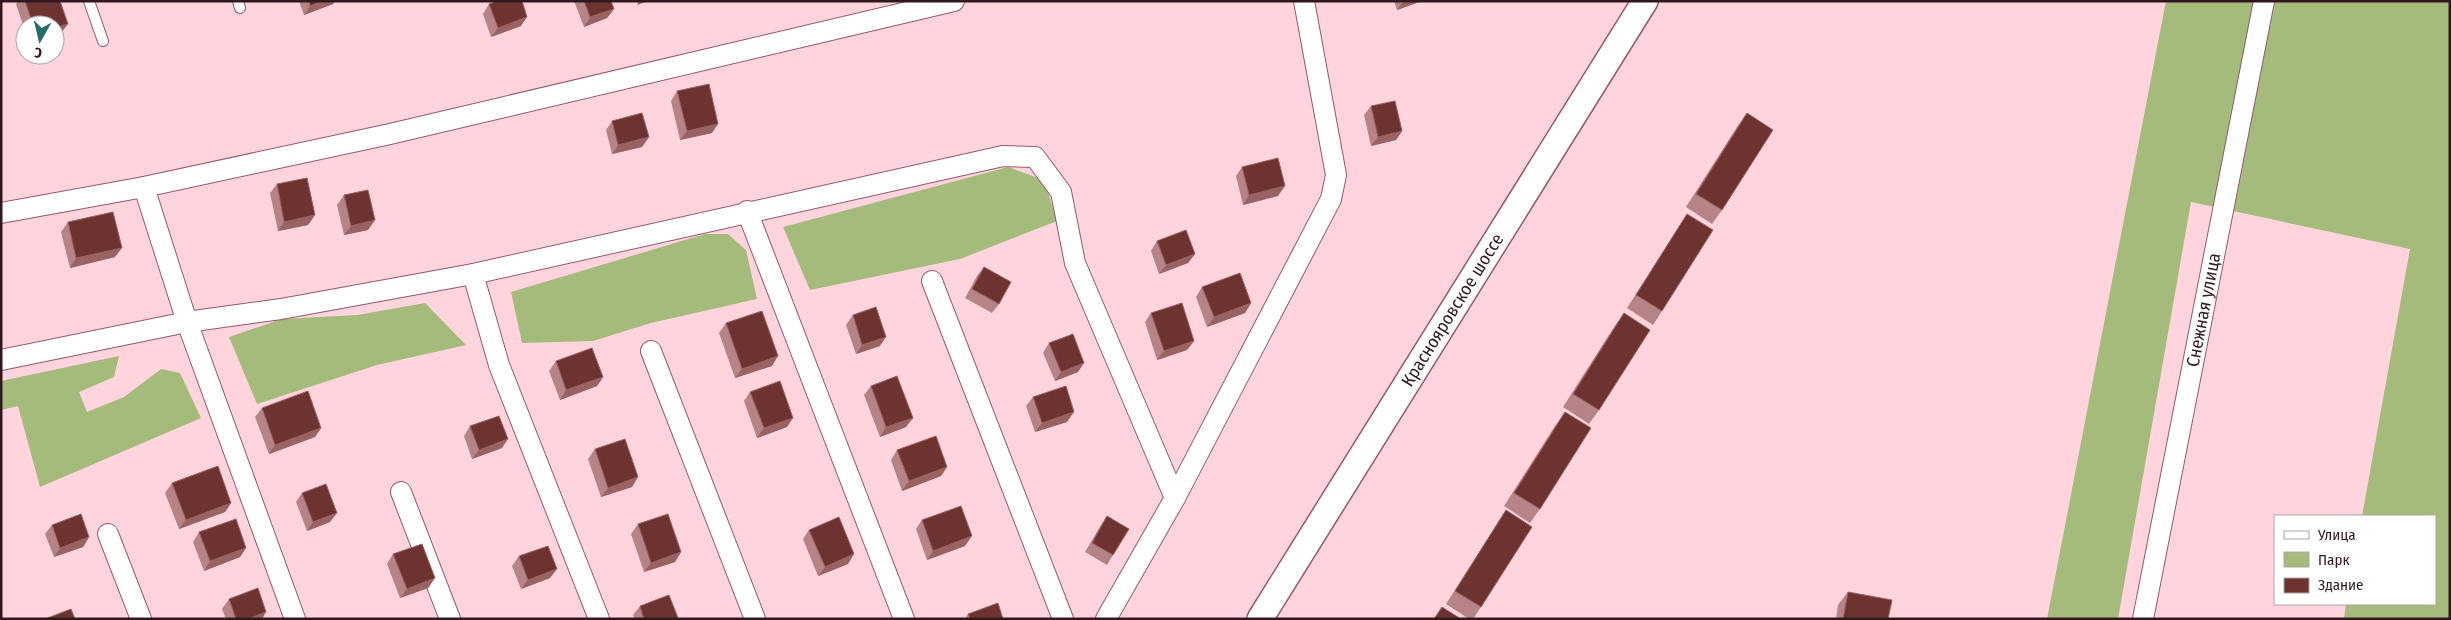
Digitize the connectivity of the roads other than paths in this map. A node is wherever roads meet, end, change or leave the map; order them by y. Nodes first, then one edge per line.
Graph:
1 (89, 1) edge
2 (954, 1) edge
3 (1304, 1) edge
4 (1645, 1) edge
5 (2264, 1) edge
6 (102, 41) dead end
7 (144, 186) junction
8 (747, 211) junction
9 (1, 213) edge
10 (473, 274) junction
11 (932, 281) dead end
12 (187, 322) junction
13 (651, 351) dead end
14 (1, 360) edge
15 (401, 492) dead end
16 (1175, 498) junction
17 (108, 534) dead end
18 (141, 619) edge
19 (295, 619) edge
20 (450, 619) edge
21 (599, 619) edge
22 (755, 619) edge
23 (904, 619) edge
24 (1063, 619) edge
25 (1106, 619) edge
26 (1260, 619) edge
27 (2142, 619) edge

1 - 6 lane
2 - 7 street
3 - 16 street
4 - 26 street, Краснояровское шоссе
5 - 27 street, Снежная улица
7 - 9 street
7 - 12 street
8 - 10 street
8 - 16 street
8 - 23 street
10 - 12 street
10 - 21 street
11 - 24 street
12 - 14 street
12 - 19 street
13 - 22 street
15 - 20 street
16 - 25 street
17 - 18 street

